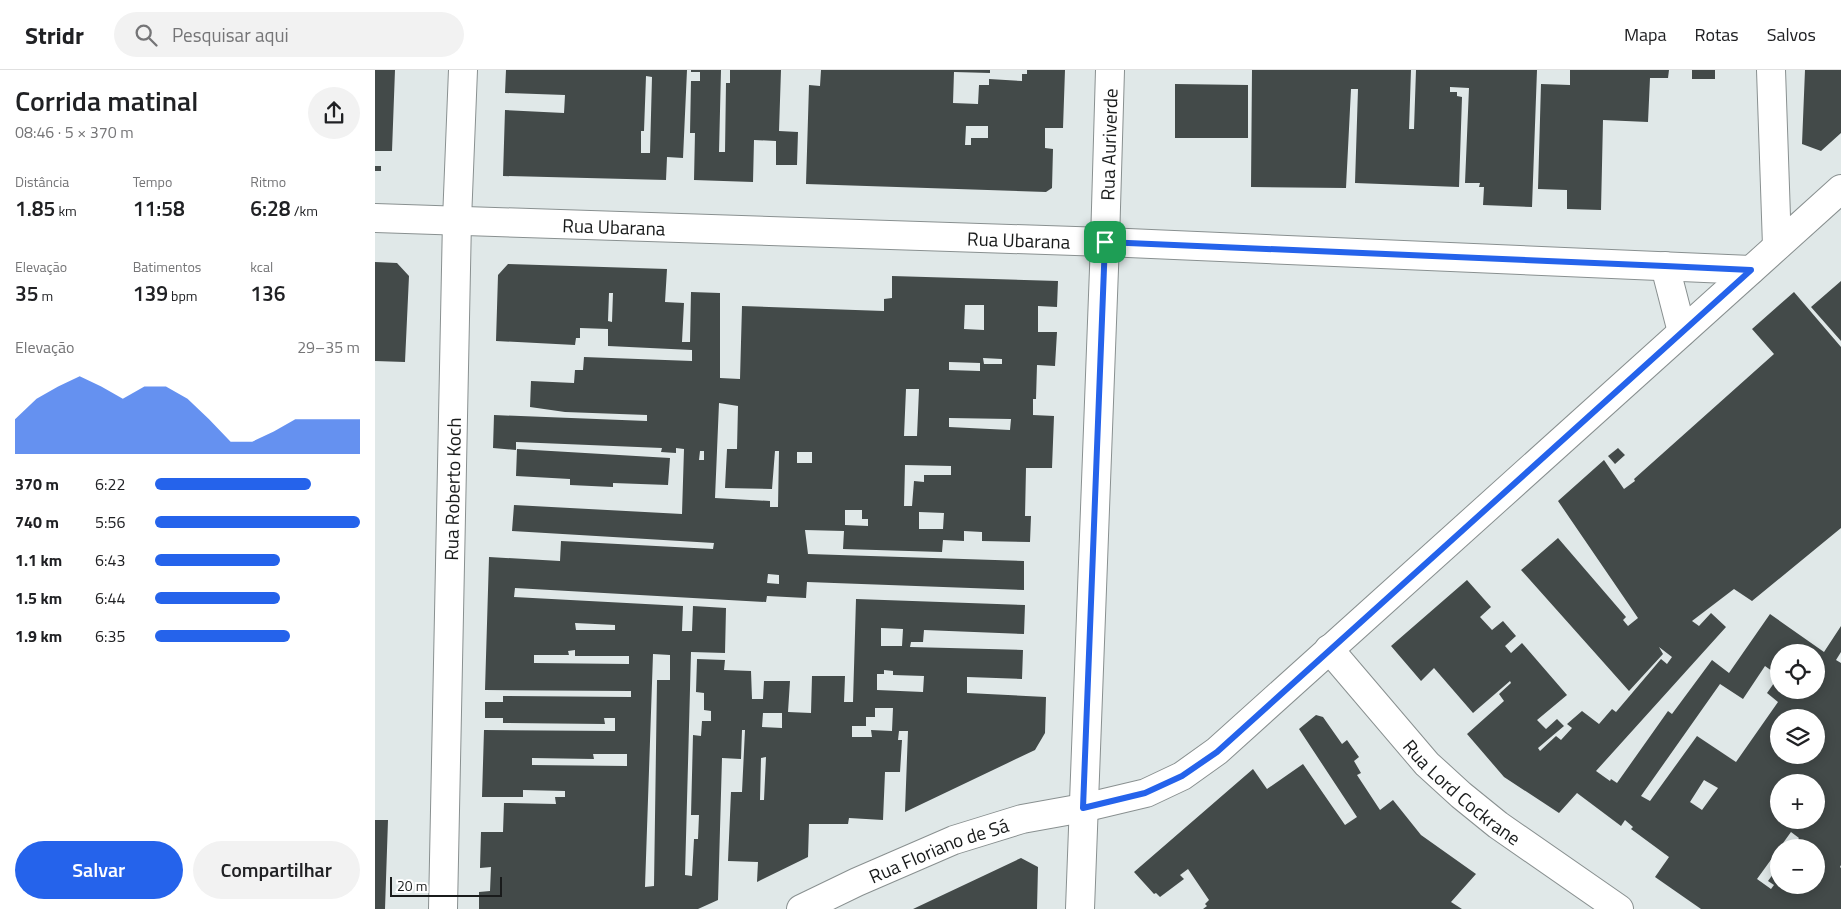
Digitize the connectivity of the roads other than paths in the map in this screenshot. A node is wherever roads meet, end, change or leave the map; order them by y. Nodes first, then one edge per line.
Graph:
1 (463, 70) edge
2 (1110, 70) edge
3 (1771, 70) edge
4 (1841, 189) edge
5 (375, 218) edge
6 (457, 220) junction
7 (1105, 242) junction
8 (1777, 246) junction
9 (1665, 266) junction
10 (1751, 270) junction
11 (1682, 332) junction
12 (1329, 649) junction
13 (1083, 808) junction
14 (443, 909) edge
15 (801, 909) edge
16 (1080, 909) edge
17 (1619, 909) edge

1 - 6 street, Rua Roberto Koch
2 - 7 street, Rua Auriverde
3 - 8 street
4 - 8 street, Rua Floriano de Sá
5 - 6 street, Rua Ubarana
6 - 7 street, Rua Ubarana
6 - 14 street, Rua Roberto Koch
7 - 9 street, Rua Ubarana
7 - 13 street, Rua Auriverde
8 - 10 street, Rua Floriano de Sá
9 - 10 street, Rua Ubarana
9 - 11 street
10 - 11 street, Rua Floriano de Sá
11 - 12 street, Rua Floriano de Sá
12 - 13 street, Rua Floriano de Sá
12 - 17 street, Rua Lord Cockrane
13 - 15 street, Rua Floriano de Sá
13 - 16 street, Rua Auriverde

